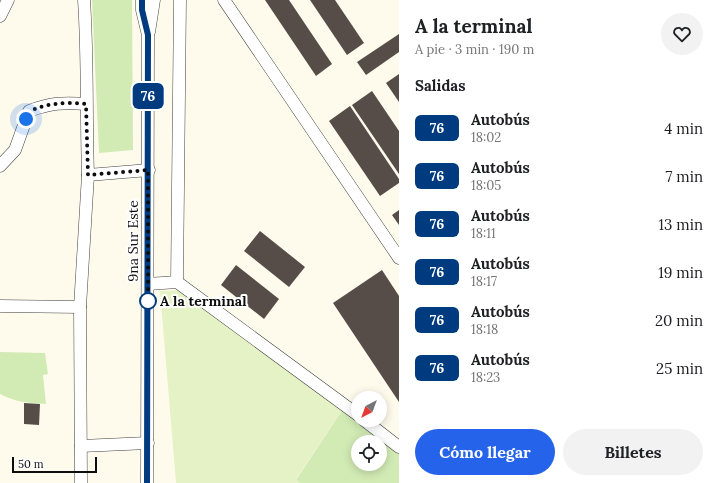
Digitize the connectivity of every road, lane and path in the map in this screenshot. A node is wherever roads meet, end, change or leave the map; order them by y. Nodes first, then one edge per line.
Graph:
1 (8, 0) edge
2 (84, 0) edge
3 (142, 0) edge
4 (154, 0) edge
5 (180, 0) edge
6 (224, 0) edge
7 (0, 16) edge
8 (148, 35) junction
9 (86, 104) junction
10 (0, 166) edge
11 (148, 170) junction
12 (88, 175) junction
13 (399, 258) edge
14 (177, 282) junction
15 (148, 284) junction
16 (0, 306) edge
17 (80, 307) junction
18 (351, 410) edge
19 (373, 427) edge
20 (148, 443) junction
21 (81, 446) junction
22 (399, 447) edge
23 (81, 483) edge
24 (147, 483) edge

1 - 7 street
2 - 9 street
3 - 8 street, 9na Sur Este
4 - 8 street
5 - 14 street
6 - 13 street
8 - 11 street, 9na Sur Este
9 - 10 street
9 - 12 street
11 - 12 street
11 - 15 street, 9na Sur Este
12 - 17 street
14 - 15 street
14 - 18 street
15 - 20 street, 9na Sur Este
16 - 17 street
17 - 21 street
19 - 22 street
20 - 21 street
20 - 24 street, 9na Sur Este
21 - 23 street

